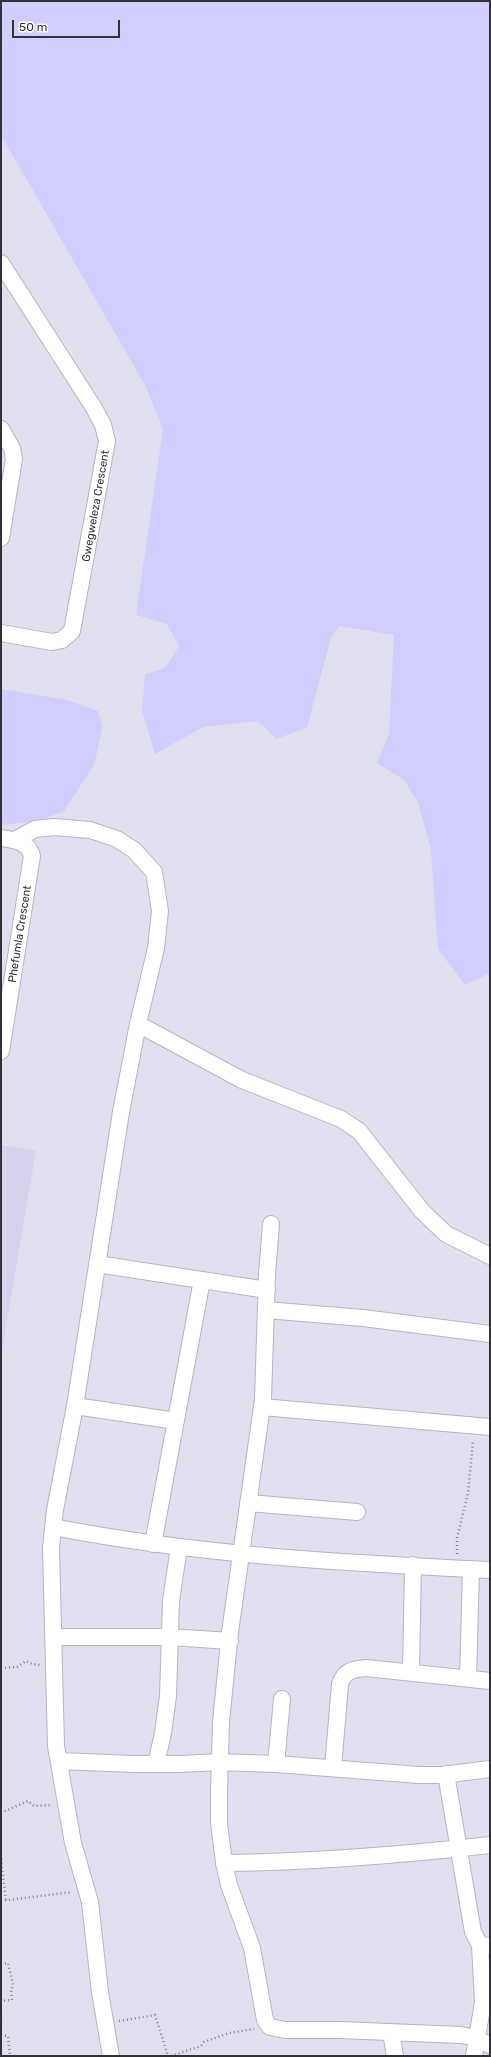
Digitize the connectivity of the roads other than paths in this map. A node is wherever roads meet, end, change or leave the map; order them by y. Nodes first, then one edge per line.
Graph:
1 (1, 263) edge
2 (1, 429) edge
3 (1, 538) edge
4 (1, 633) edge
5 (8, 839) edge
6 (8, 969) edge
7 (138, 1024) junction
8 (1, 1051) edge
9 (271, 1224) dead end
10 (490, 1256) edge
11 (97, 1264) junction
12 (202, 1280) junction
13 (267, 1290) junction
14 (266, 1310) junction
15 (490, 1334) edge
16 (75, 1406) junction
17 (262, 1407) junction
18 (176, 1421) junction
19 (490, 1427) edge
20 (248, 1503) junction
21 (357, 1512) dead end
22 (53, 1527) junction
23 (153, 1544) junction
24 (179, 1547) junction
25 (240, 1554) junction
26 (413, 1565) junction
27 (464, 1569) junction
28 (490, 1570) edge
29 (54, 1637) junction
30 (170, 1637) junction
31 (230, 1641) junction
32 (411, 1672) junction
33 (468, 1678) junction
34 (490, 1681) edge
35 (282, 1699) dead end
36 (59, 1761) junction
37 (219, 1762) junction
38 (156, 1764) junction
39 (276, 1764) junction
40 (333, 1768) junction
41 (490, 1769) edge
42 (446, 1774) junction
43 (490, 1844) edge
44 (459, 1848) junction
45 (224, 1863) junction
46 (485, 1945) edge
47 (486, 2002) edge
48 (391, 2032) junction
49 (483, 2042) edge
50 (111, 2056) edge
51 (394, 2056) edge
52 (474, 2056) edge

1 - 4 street, Gwegweleza Crescent
2 - 3 street
5 - 6 street, Phefumla Crescent
5 - 7 street
6 - 8 street, Phefumla Crescent
7 - 10 street
7 - 11 street
9 - 13 street
11 - 12 street
11 - 16 street
12 - 13 street
12 - 18 street
13 - 14 street
14 - 15 street
14 - 17 street
16 - 18 street
16 - 22 street
17 - 19 street
17 - 20 street
18 - 23 street
20 - 21 street
20 - 25 street
22 - 23 street
22 - 29 street
23 - 24 street
24 - 25 street
24 - 30 street
25 - 26 street
25 - 31 street
26 - 27 street
26 - 32 street
27 - 28 street
27 - 33 street
29 - 30 street
29 - 36 street
30 - 31 street
30 - 38 street
31 - 37 street
32 - 33 street
32 - 40 street
33 - 34 street
35 - 39 street
36 - 38 street
36 - 50 street
37 - 38 street
37 - 39 street
37 - 45 street
39 - 40 street
40 - 42 street
41 - 42 street
42 - 44 street
43 - 44 street
44 - 45 street
44 - 46 street
45 - 48 street
46 - 47 street
47 - 49 street
48 - 49 street
48 - 51 street
49 - 52 street

